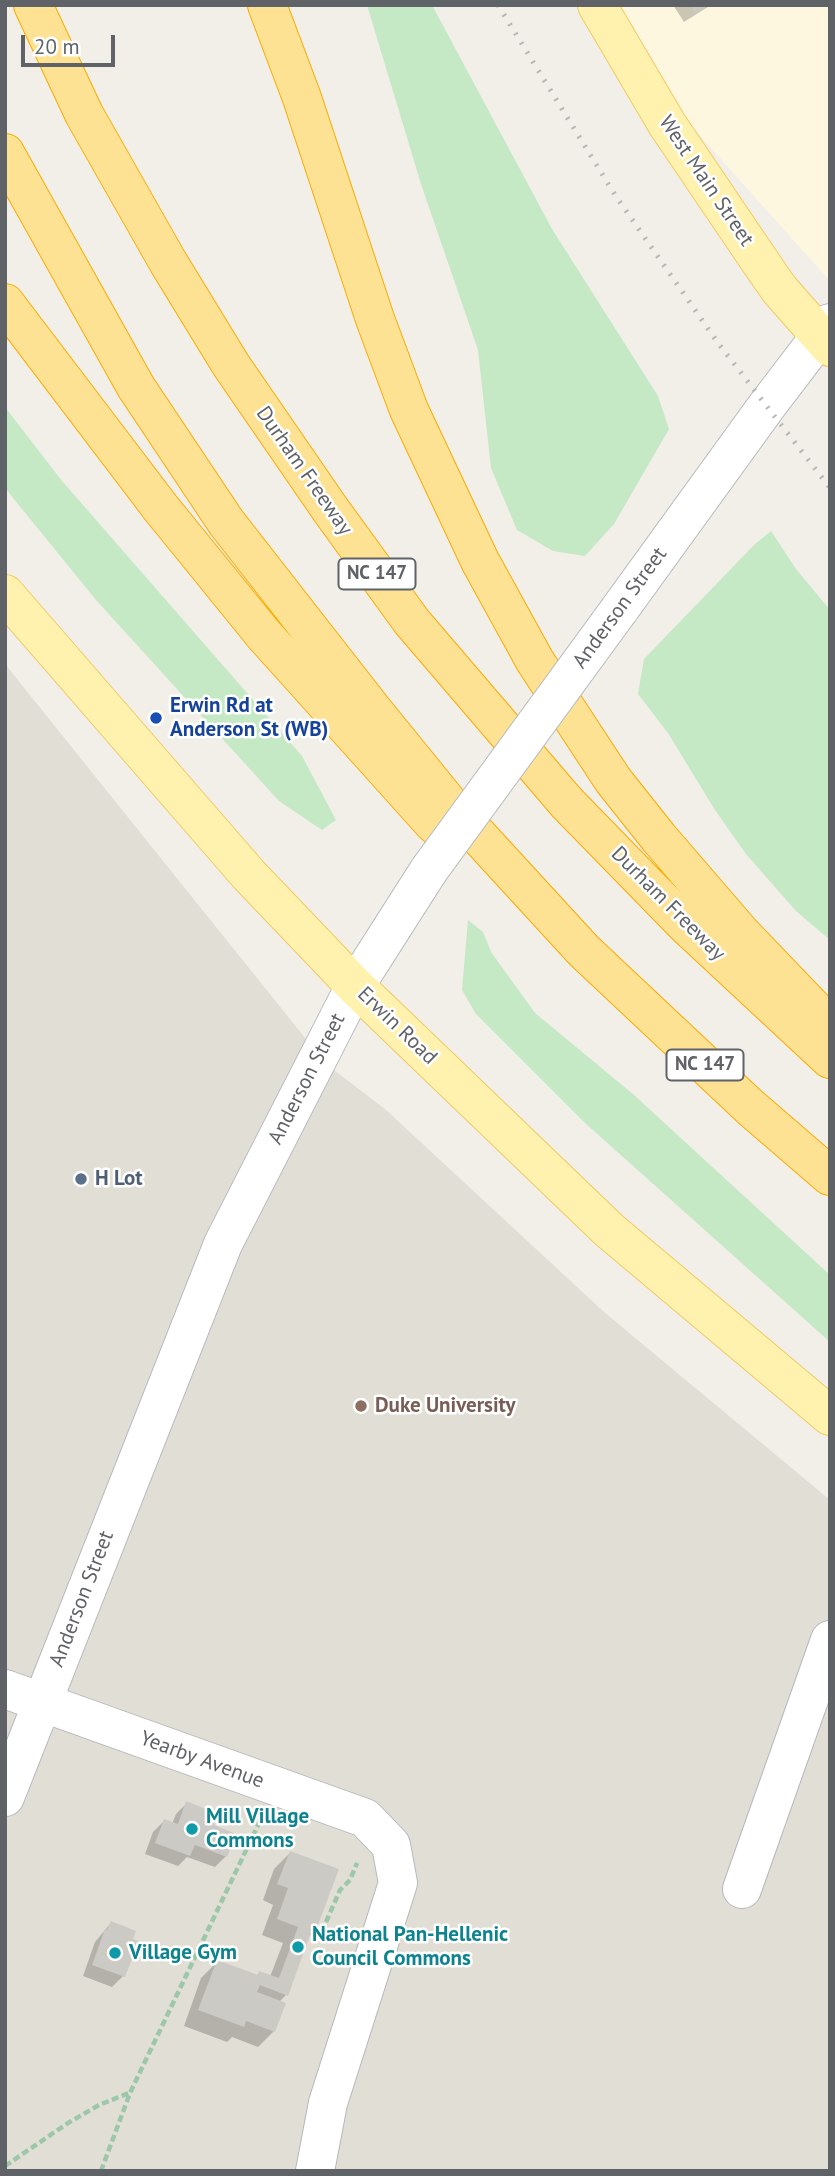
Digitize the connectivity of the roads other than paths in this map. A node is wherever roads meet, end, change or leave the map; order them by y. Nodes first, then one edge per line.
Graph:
1 (33, 5) edge
2 (267, 5) edge
3 (597, 5) edge
4 (5, 153) edge
5 (5, 303) edge
6 (827, 335) edge
7 (5, 594) edge
8 (584, 951) junction
9 (355, 986) junction
10 (830, 1026) edge
11 (830, 1059) edge
12 (830, 1176) edge
13 (830, 1416) edge
14 (830, 1640) edge
15 (5, 1689) edge
16 (41, 1703) junction
17 (5, 1797) edge
18 (743, 1889) dead end
19 (315, 2171) edge

1 - 11 highway, Durham Freeway / NC 147
2 - 10 highway
3 - 6 main road, West Main Street
4 - 8 highway, NC 147
5 - 8 highway
6 - 9 street, Anderson Street, bridge
7 - 9 main road, Erwin Road
8 - 12 highway, NC 147
9 - 13 main road, Erwin Road
9 - 16 street, Anderson Street
14 - 18 street
15 - 16 street, Yearby Avenue
16 - 17 street, Anderson Street
16 - 19 street, Yearby Avenue

